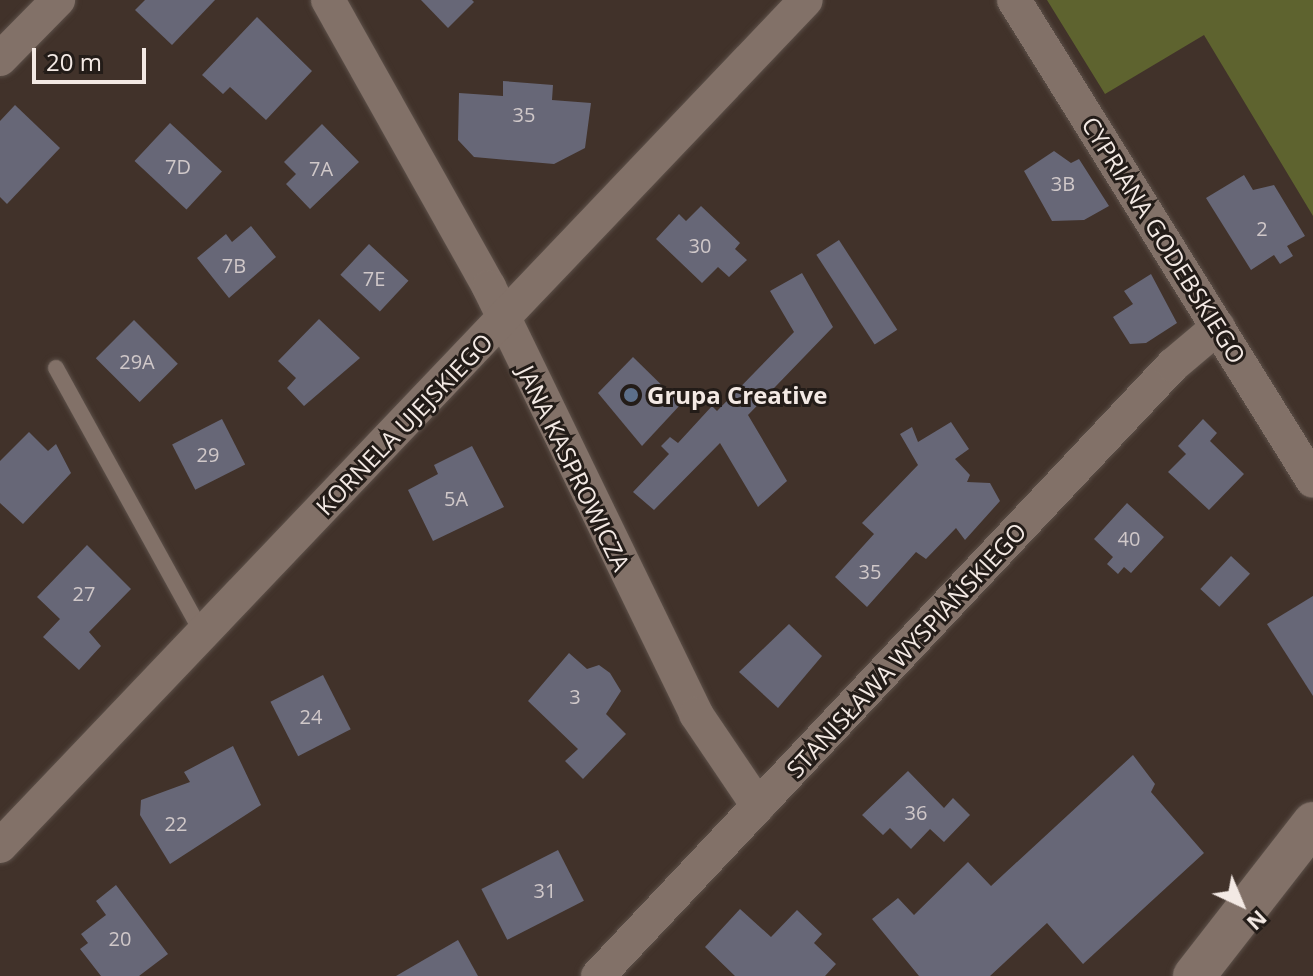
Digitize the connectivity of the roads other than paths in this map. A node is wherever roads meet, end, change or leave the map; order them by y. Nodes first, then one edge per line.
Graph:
1 (58, 0) edge
2 (328, 0) edge
3 (806, 0) edge
4 (1014, 0) edge
5 (0, 59) edge
6 (501, 323) junction
7 (1218, 327) junction
8 (56, 368) dead end
9 (1313, 481) edge
10 (203, 634) junction
11 (758, 806) junction
12 (1313, 823) edge
13 (0, 846) edge
14 (598, 976) edge
15 (1194, 976) edge

1 - 5 street
2 - 6 street, JANA KASPROWICZA
3 - 6 street, KORNELA UJEJSKIEGO
4 - 7 street, CYPRIANA GODEBSKIEGO
6 - 10 street, KORNELA UJEJSKIEGO
6 - 11 street, JANA KASPROWICZA
7 - 9 street, CYPRIANA GODEBSKIEGO
7 - 11 street, STANISŁAWA WYSPIAŃSKIEGO
8 - 10 lane
10 - 13 street, KORNELA UJEJSKIEGO
11 - 14 street, STANISŁAWA WYSPIAŃSKIEGO
12 - 15 street

